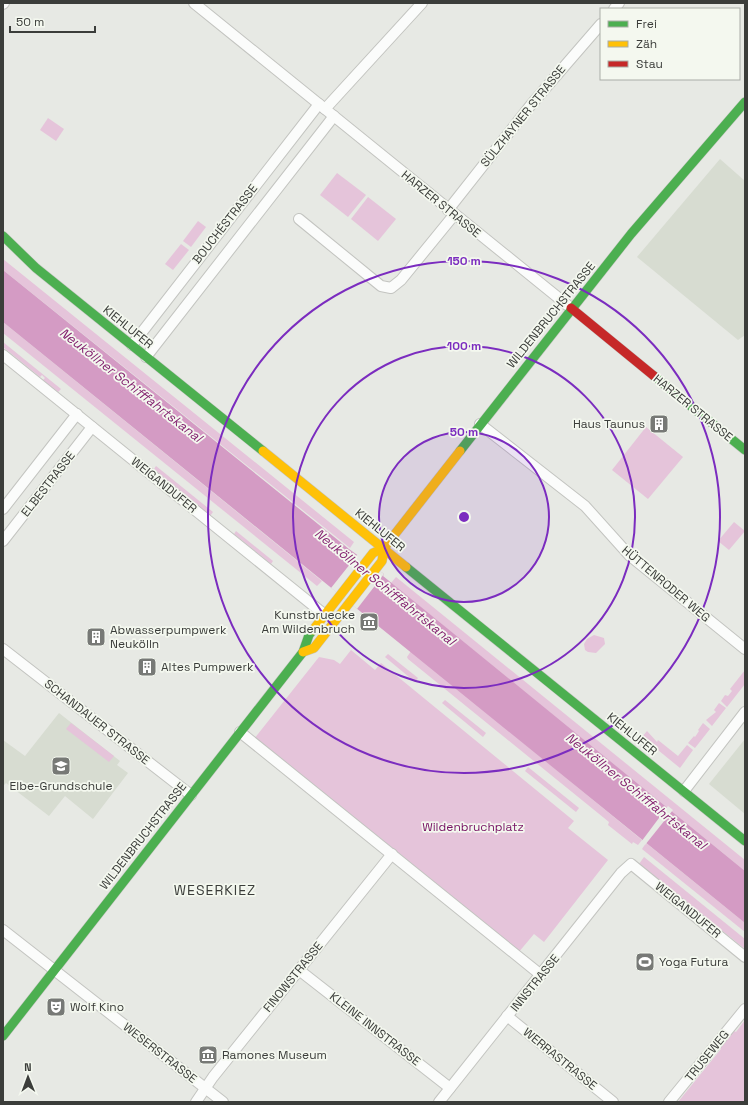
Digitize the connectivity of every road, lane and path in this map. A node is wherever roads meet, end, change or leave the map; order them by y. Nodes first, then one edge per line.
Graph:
1 (194, 3) edge
2 (422, 3) edge
3 (600, 25) edge
4 (745, 102) edge
5 (322, 106) junction
6 (334, 116) junction
7 (451, 212) junction
8 (299, 220) dead end
9 (3, 236) edge
10 (571, 308) junction
11 (132, 345) junction
12 (3, 355) edge
13 (146, 357) junction
14 (77, 414) junction
15 (480, 424) junction
16 (92, 426) junction
17 (745, 450) edge
18 (3, 509) edge
19 (3, 541) edge
20 (384, 548) junction
21 (325, 614) junction
22 (3, 649) edge
23 (745, 649) edge
24 (303, 652) junction
25 (745, 712) edge
26 (240, 732) junction
27 (684, 791) junction
28 (191, 795) junction
29 (745, 841) edge
30 (392, 854) junction
31 (631, 864) joint
32 (3, 930) edge
33 (745, 957) edge
34 (54, 970) junction
35 (299, 970) junction
36 (541, 975) junction
37 (745, 1009) edge
38 (507, 1016) junction
39 (3, 1036) edge
40 (206, 1088) junction
41 (450, 1088) junction
42 (196, 1102) edge
43 (223, 1102) edge
44 (440, 1102) edge
45 (613, 1102) edge
46 (669, 1102) edge

1 - 5 street, HARZER STRASSE
2 - 5 street, BOUCHÉSTRASSE
3 - 7 street, SÜLZHAYNER STRASSE
4 - 10 street, WILDENBRUCHSTRASSE
5 - 6 street, HARZER STRASSE
5 - 11 street, BOUCHÉSTRASSE
6 - 7 street, HARZER STRASSE
6 - 13 street, BOUCHÉSTRASSE
7 - 8 street, SÜLZHAYNER STRASSE
7 - 10 street, HARZER STRASSE
9 - 11 street, KIEHLUFER
10 - 15 street, WILDENBRUCHSTRASSE
10 - 17 street, HARZER STRASSE
11 - 13 street, KIEHLUFER
12 - 14 street, WEIGANDUFER
13 - 20 street, KIEHLUFER
14 - 16 street, WEIGANDUFER
14 - 18 street, ELBESTRASSE
15 - 20 street, WILDENBRUCHSTRASSE
15 - 23 street, HÜTTENRODER WEG
16 - 19 street, ELBESTRASSE
16 - 21 street, WEIGANDUFER
20 - 21 street, WILDENBRUCHSTRASSE
20 - 24 street, WILDENBRUCHSTRASSE
20 - 27 street, KIEHLUFER
21 - 24 street, WILDENBRUCHSTRASSE
22 - 28 street, SCHANDAUER STRASSE
24 - 26 street, WILDENBRUCHSTRASSE
25 - 27 street
26 - 28 street, WILDENBRUCHSTRASSE
26 - 30 street
27 - 29 street, KIEHLUFER
28 - 34 street, WILDENBRUCHSTRASSE
30 - 35 street, FINOWSTRASSE
30 - 36 street
31 - 33 street, WEIGANDUFER
31 - 36 street, INNSTRASSE
32 - 34 street, WESERSTRASSE
34 - 39 street, WILDENBRUCHSTRASSE
34 - 40 street, WESERSTRASSE
35 - 40 street, FINOWSTRASSE
35 - 41 street, KLEINE INNSTRASSE
36 - 38 street, INNSTRASSE
37 - 46 street, TRUSEWEG
38 - 41 street, INNSTRASSE
38 - 45 street, WERRASTRASSE
40 - 42 street, FINOWSTRASSE
40 - 43 street, WESERSTRASSE
41 - 44 street, INNSTRASSE

